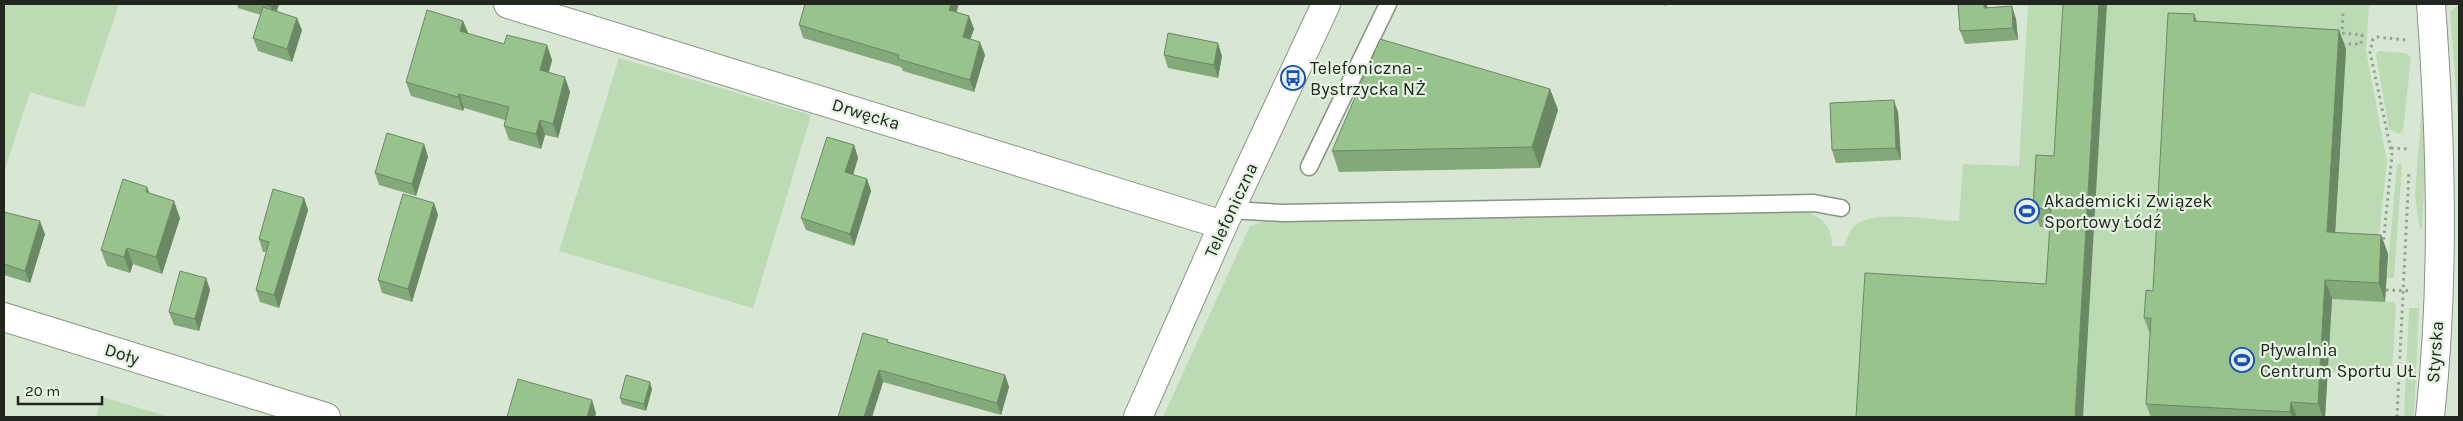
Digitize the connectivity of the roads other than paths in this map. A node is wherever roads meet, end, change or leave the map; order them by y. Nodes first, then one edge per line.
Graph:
1 (508, 4) edge
2 (1326, 4) edge
3 (1388, 4) edge
4 (2431, 4) edge
5 (1310, 167) dead end
6 (1841, 208) dead end
7 (1227, 218) junction
8 (2449, 285) edge
9 (4, 317) edge
10 (326, 417) edge
11 (1138, 417) edge
12 (2430, 417) edge

1 - 7 street, Drwęcka
2 - 7 street, Telefoniczna
3 - 5 lane
4 - 8 street, Styrska
6 - 7 lane
7 - 11 street, Telefoniczna
8 - 12 street, Styrska
9 - 10 street, Doły

